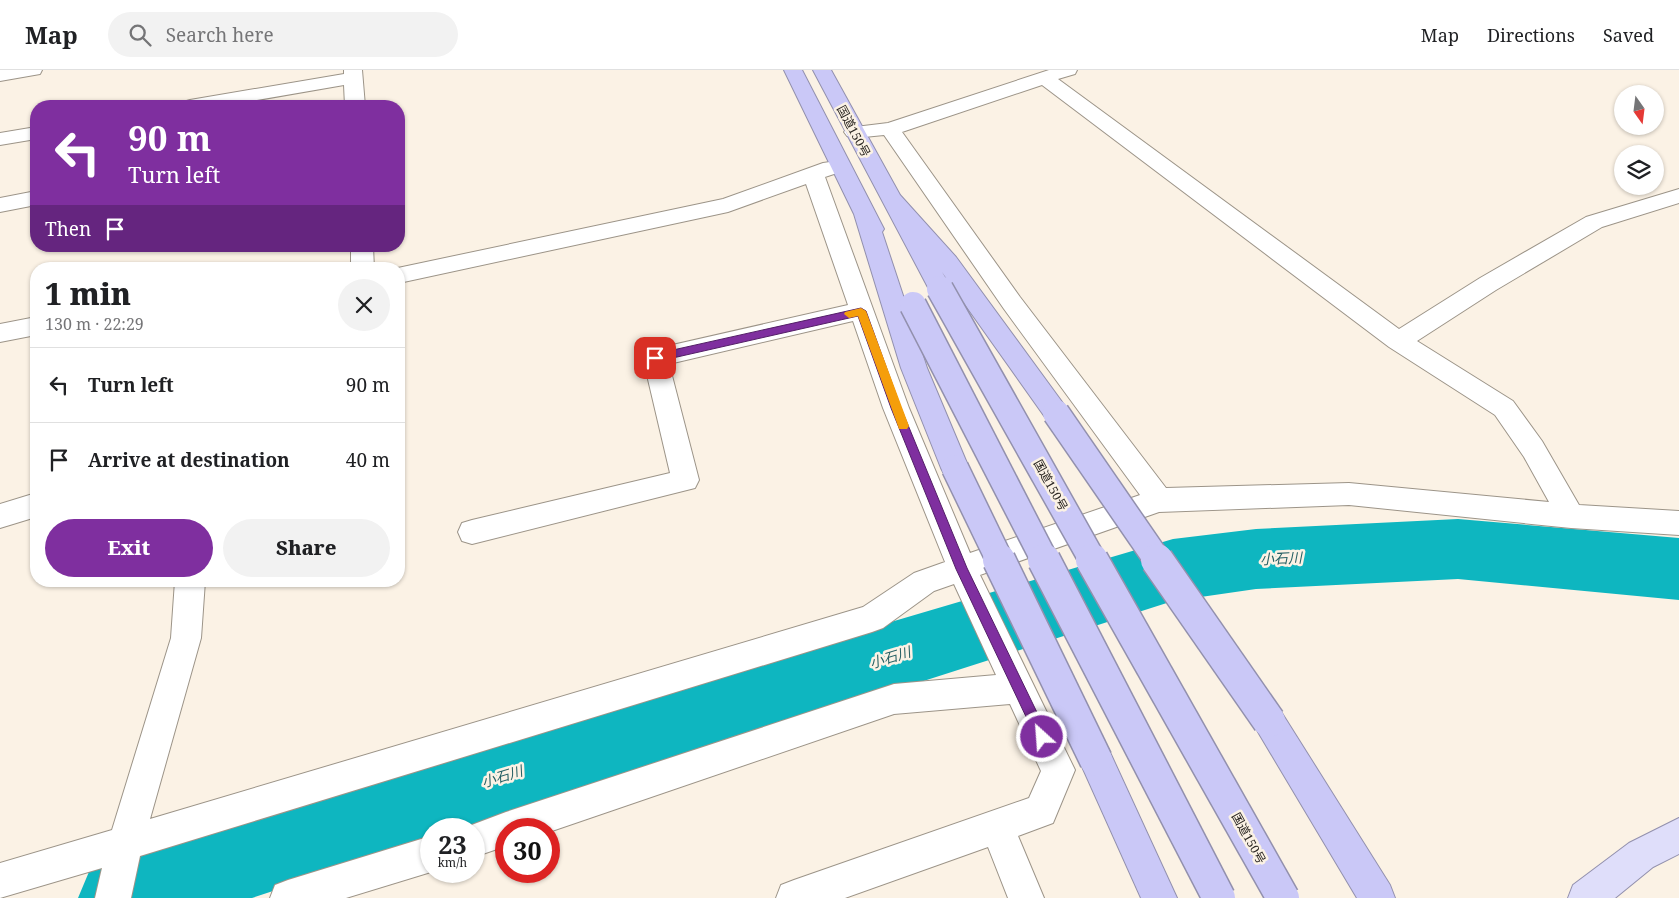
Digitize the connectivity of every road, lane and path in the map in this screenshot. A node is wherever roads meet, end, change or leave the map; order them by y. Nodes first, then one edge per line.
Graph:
1 (33, 70) edge
2 (792, 70) edge
3 (822, 70) edge
4 (1068, 70) edge
5 (353, 74) edge
6 (0, 75) edge
7 (1043, 77) junction
8 (221, 100) edge
9 (355, 100) edge
10 (890, 129) junction
11 (854, 132) junction
12 (30, 134) edge
13 (0, 139) edge
14 (841, 164) junction
15 (813, 174) junction
16 (888, 195) junction
17 (1679, 196) edge
18 (30, 199) edge
19 (0, 205) edge
20 (865, 214) junction
21 (405, 274) edge
22 (861, 311) junction
23 (30, 327) edge
24 (0, 333) edge
25 (1398, 340) junction
26 (1159, 500) junction
27 (30, 508) edge
28 (0, 516) edge
29 (1571, 516) junction
30 (1679, 523) edge
31 (472, 532) dead end
32 (964, 574) junction
33 (190, 587) edge
34 (1015, 682) junction
35 (540, 818) edge
36 (997, 827) junction
37 (1679, 836) edge
38 (124, 849) junction
39 (420, 857) edge
40 (0, 881) edge
41 (113, 898) edge
42 (288, 898) edge
43 (794, 898) edge
44 (1026, 898) edge
45 (1159, 898) edge
46 (1219, 898) edge
47 (1283, 898) edge
48 (1377, 898) edge
49 (1586, 898) edge

1 - 6 street
2 - 14 highway
3 - 11 highway, 国道150号
4 - 7 street
5 - 8 street
5 - 9 street
7 - 10 street
7 - 25 street
10 - 11 street
10 - 26 street
11 - 16 highway, 国道150号
12 - 13 street
14 - 15 street
14 - 20 highway
15 - 21 street
15 - 22 street
16 - 47 highway, 国道150号, bridge
16 - 48 highway, bridge
17 - 25 street
18 - 19 street
20 - 45 highway, bridge
20 - 46 highway, bridge
22 - 31 street
22 - 32 street
23 - 24 street
25 - 29 street
26 - 29 street
26 - 32 street
27 - 28 street
29 - 30 street
32 - 34 street
32 - 38 street
33 - 38 street
34 - 35 street
34 - 36 street
36 - 43 street
36 - 44 street
37 - 49 main road
38 - 40 street
38 - 41 street
39 - 42 street

